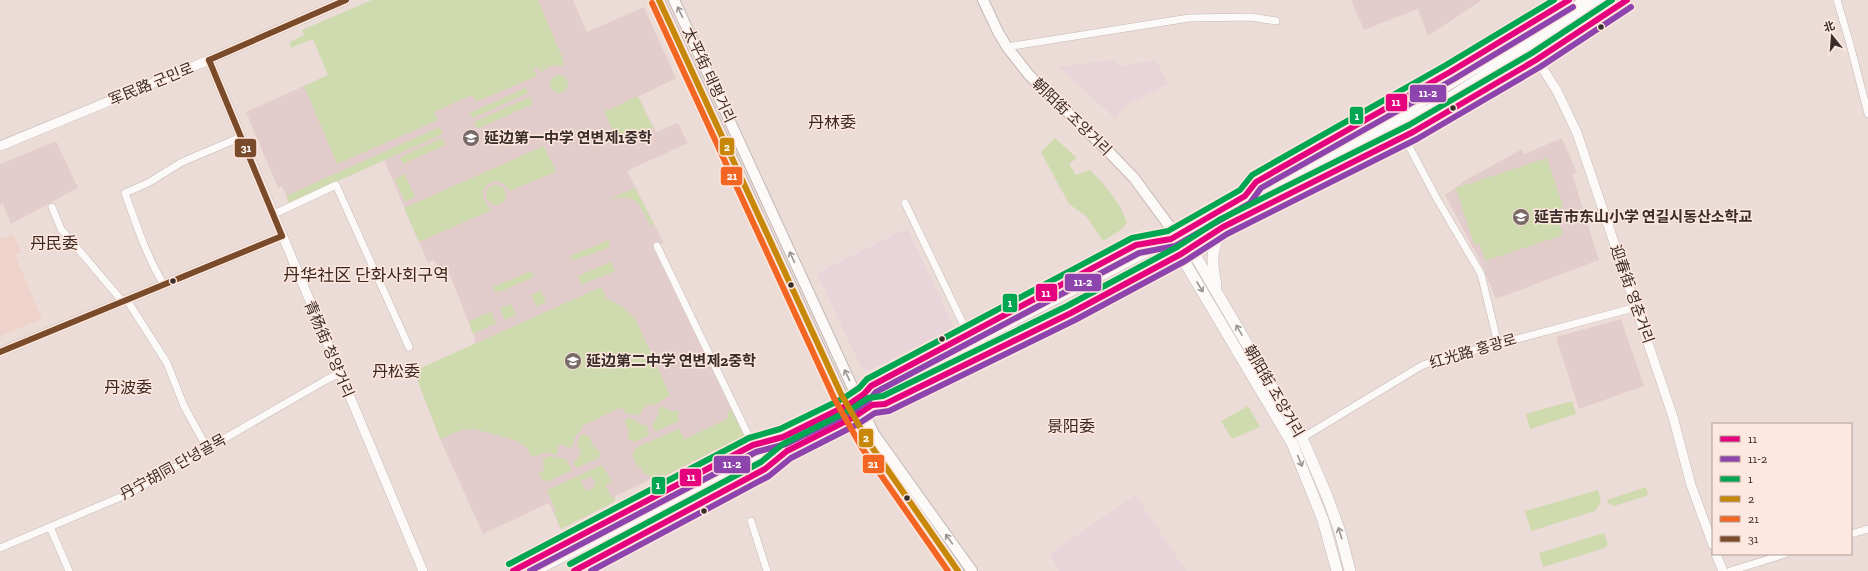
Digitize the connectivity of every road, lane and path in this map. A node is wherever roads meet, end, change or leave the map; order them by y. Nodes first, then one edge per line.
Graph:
1 (346, 0) edge
2 (659, 0) edge
3 (674, 0) edge
4 (983, 0) edge
5 (1586, 0) edge
6 (1599, 0) edge
7 (1627, 0) edge
8 (1837, 0) edge
9 (1567, 1) edge
10 (1276, 21) dead end
11 (1518, 30) junction
12 (1526, 44) junction
13 (1007, 48) junction
14 (209, 60) junction
15 (1536, 60) junction
16 (1868, 114) edge
17 (241, 137) junction
18 (1404, 137) junction
19 (0, 146) edge
20 (1245, 196) junction
21 (905, 203) dead end
22 (52, 207) dead end
23 (274, 214) junction
24 (1228, 216) junction
25 (1170, 227) junction
26 (1223, 227) junction
27 (282, 236) junction
28 (1186, 240) junction
29 (1173, 241) junction
30 (657, 246) dead end
31 (1181, 254) junction
32 (164, 285) junction
33 (1218, 293) junction
34 (125, 301) junction
35 (1637, 307) junction
36 (968, 334) junction
37 (1498, 344) junction
38 (409, 347) dead end
39 (0, 352) edge
40 (340, 373) junction
41 (861, 396) junction
42 (848, 405) junction
43 (868, 408) junction
44 (854, 417) junction
45 (822, 418) junction
46 (828, 430) junction
47 (783, 437) junction
48 (1302, 438) junction
49 (753, 444) junction
50 (207, 448) junction
51 (787, 451) junction
52 (751, 521) dead end
53 (50, 527) junction
54 (1868, 529) edge
55 (1852, 534) edge
56 (1712, 542) edge
57 (0, 548) edge
58 (1716, 555) edge
59 (1783, 555) edge
60 (69, 571) edge
61 (423, 571) edge
62 (512, 571) edge
63 (534, 571) edge
64 (550, 571) edge
65 (574, 571) edge
66 (766, 571) edge
67 (958, 571) edge
68 (972, 571) edge
69 (1337, 571) edge
70 (1350, 571) edge
71 (1723, 571) edge
72 (1730, 571) edge

1 - 14 street, 军民路 군민로
2 - 42 main road, 太平街 태평거리
41 -> 3 main road, 太平街 태평거리
4 - 13 main road, 朝阳街 조양거리
5 - 12 main road
6 - 12 main road
7 - 15 street
8 - 16 street
9 - 11 street
10 - 13 street
11 - 12 street, 迎春街 영춘거리
11 - 20 street
12 - 15 street, 迎春街 영춘거리
12 - 20 main road
12 - 24 main road
13 - 25 main road, 朝阳街 조양거리
14 - 17 street, 青杨街 청양거리
14 - 19 street, 军民路 군민로
15 - 18 street
15 - 35 street, 迎春街 영춘거리
17 - 23 street, 青杨街 청양거리
17 - 32 street
18 - 26 street
18 - 37 street
20 - 28 main road
21 - 36 street
22 - 34 street
23 - 27 street, 青杨街 청양거리
23 - 38 street
24 - 26 main road
24 - 28 main road
25 - 28 main road, 朝阳街 조양거리
25 - 29 main road, 朝阳街 조양거리
26 - 28 street
26 - 33 main road
27 - 32 street
27 - 40 street, 青杨街 청양거리
28 - 29 main road
28 - 31 street
28 - 33 main road, 朝阳街 조양거리
29 - 31 main road, 朝阳街 조양거리
29 - 36 street
29 - 41 main road
29 - 43 main road
30 - 49 street
31 - 43 street
31 -> 69 main road, 朝阳街 조양거리
32 - 34 street
48 -> 33 main road, 朝阳街 조양거리
34 - 39 street
34 - 50 street
35 - 37 street, 红光路 홍광로
35 - 56 street, 迎春街 영춘거리
36 - 41 street
37 - 48 street, 红光路 홍광로
40 - 50 street, 丹宁胡同 단녕골목
40 - 61 street, 青杨街 청양거리
41 - 42 main road
41 - 43 main road, 太平街 태평거리
42 - 44 main road, 太平街 태평거리
42 - 45 main road
43 - 44 main road
68 -> 43 main road, 太平街 태평거리
44 - 46 main road
44 - 67 main road, 太平街 태평거리
45 - 46 main road
45 - 47 main road
46 - 51 main road
47 - 49 street
47 - 63 main road
70 -> 48 main road, 朝阳街 조양거리
49 - 62 street
50 - 53 street, 丹宁胡同 단녕골목
51 - 64 main road
51 - 65 street
52 - 66 street
53 - 57 street, 丹宁胡同 단녕골목
53 - 60 street
54 - 55 street
58 - 71 street
59 - 72 street

